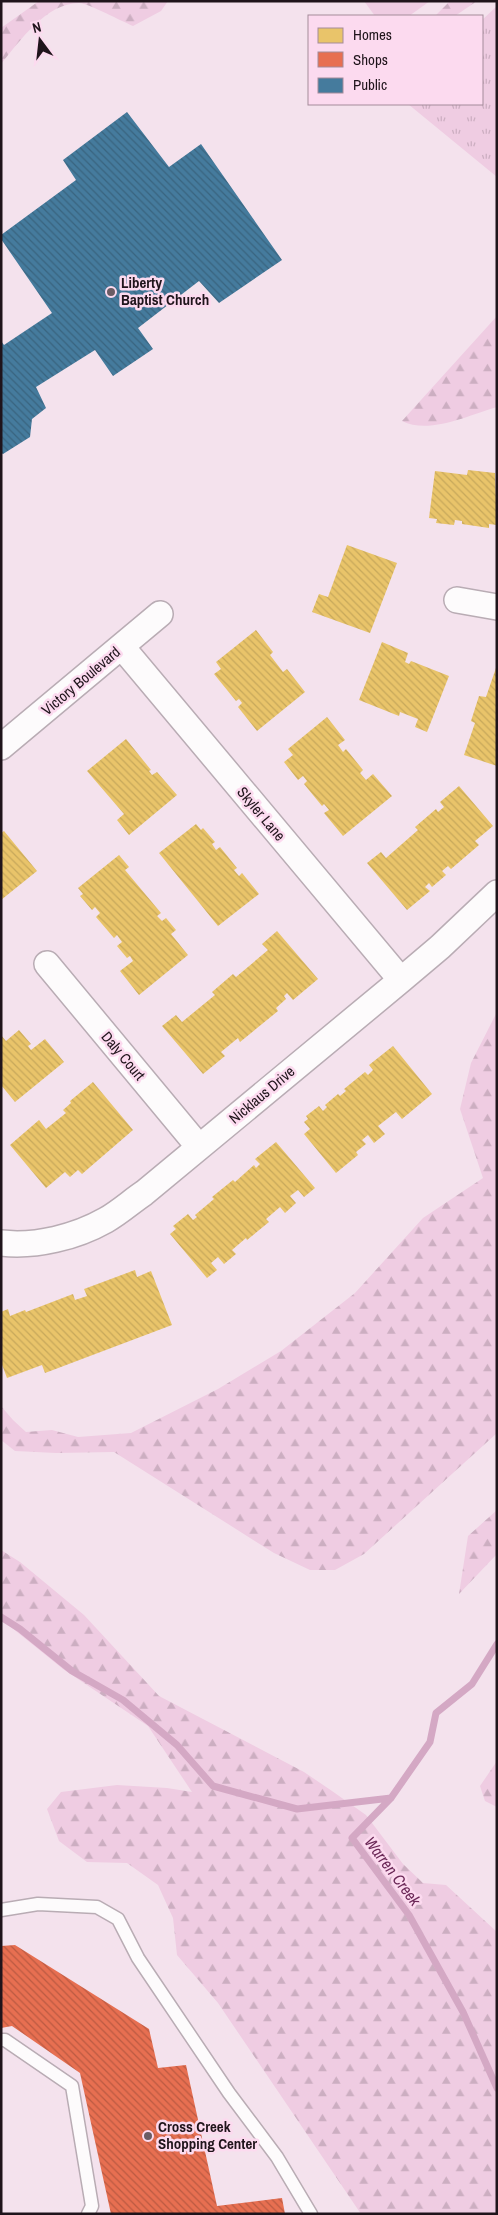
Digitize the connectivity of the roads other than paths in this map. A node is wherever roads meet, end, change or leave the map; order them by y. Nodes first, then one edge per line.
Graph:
1 (457, 600) dead end
2 (497, 607) edge
3 (160, 614) dead end
4 (122, 647) junction
5 (1, 747) edge
6 (497, 893) edge
7 (47, 964) dead end
8 (401, 980) junction
9 (199, 1147) junction
10 (1, 1243) edge
11 (1, 1910) edge
12 (1, 2040) edge
13 (88, 2214) edge
14 (311, 2214) edge

1 - 2 street
3 - 4 street, Victory Boulevard
4 - 5 street, Victory Boulevard
4 - 8 street, Skyler Lane
6 - 8 street, Nicklaus Drive
7 - 9 street, Daly Court
8 - 9 street, Nicklaus Drive
9 - 10 street, Nicklaus Drive
11 - 14 lane
12 - 13 lane

